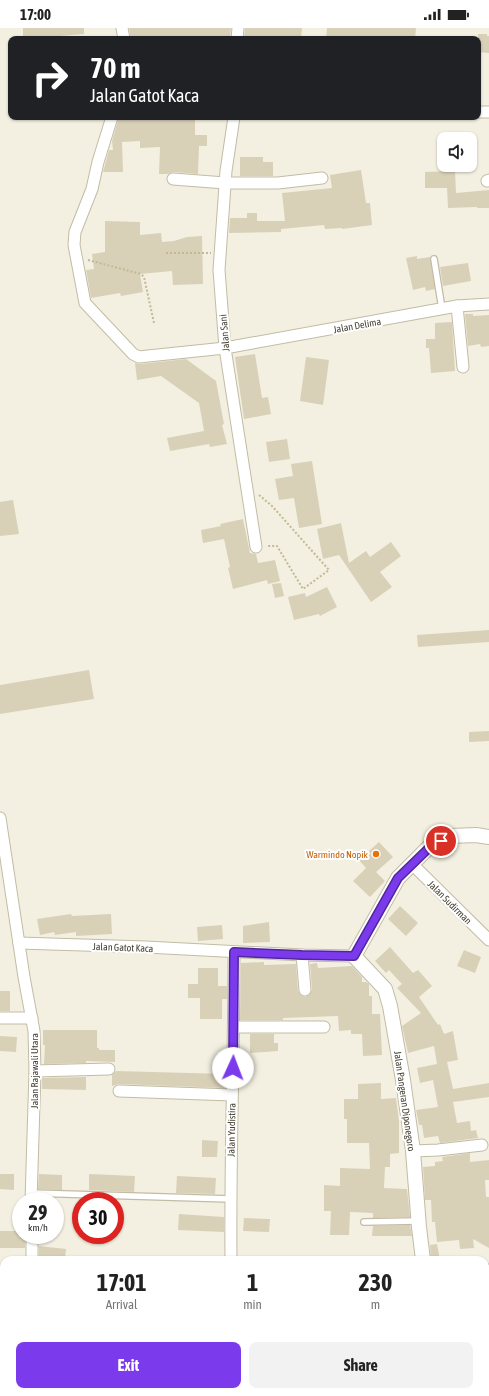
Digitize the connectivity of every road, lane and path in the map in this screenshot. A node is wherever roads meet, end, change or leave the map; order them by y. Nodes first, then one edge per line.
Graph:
1 (111, 120) edge
2 (234, 120) edge
3 (322, 178) dead end
4 (173, 179) dead end
5 (225, 183) junction
6 (166, 253) dead end
7 (219, 253) junction
8 (75, 259) junction
9 (434, 259) dead end
10 (489, 304) edge
11 (457, 306) junction
12 (442, 309) junction
13 (154, 323) dead end
14 (225, 348) junction
15 (463, 367) dead end
16 (246, 483) junction
17 (256, 547) joint
18 (0, 818) edge
19 (489, 837) edge
20 (412, 864) junction
21 (489, 940) edge
22 (19, 943) junction
23 (234, 952) junction
24 (302, 955) junction
25 (354, 956) junction
26 (305, 990) dead end
27 (0, 1018) edge
28 (32, 1018) junction
29 (234, 1027) junction
30 (324, 1027) dead end
31 (109, 1069) dead end
32 (35, 1071) junction
33 (119, 1091) dead end
34 (232, 1095) junction
35 (482, 1146) dead end
36 (413, 1151) junction
37 (31, 1192) edge
38 (64, 1197) edge
39 (231, 1199) junction
40 (418, 1221) junction
41 (364, 1222) dead end
42 (32, 1244) edge
43 (32, 1256) edge
44 (231, 1256) edge
45 (422, 1256) edge

1 - 8 street, Jalan Delima
2 - 5 street, Jalan Sani
3 - 5 street
4 - 5 street
5 - 7 street, Jalan Sani
6 - 7 path
7 - 14 street, Jalan Sani
8 - 13 path
8 - 14 street, Jalan Delima
9 - 12 lane
10 - 11 street, Jalan Delima
11 - 12 street, Jalan Delima
11 - 15 street
12 - 14 street, Jalan Delima
14 - 16 street, Jalan Sani
16 - 17 street, Jalan Sani
16 - 17 path
18 - 22 street
19 - 20 street
20 - 21 street, Jalan Sudirman
20 - 25 street
22 - 23 street, Jalan Gatot Kaca
22 - 28 street, Jalan Rajawali Utara
23 - 24 street, Jalan Gatot Kaca
23 - 29 street, Jalan Yudistira
24 - 25 street, Jalan Gatot Kaca
24 - 26 street
25 - 36 street, Jalan Pangeran Diponegoro
27 - 28 street
28 - 32 street, Jalan Rajawali Utara
29 - 30 street
29 - 34 street, Jalan Yudistira
31 - 32 street
32 - 37 street, Jalan Rajawali Utara
33 - 34 street
34 - 39 street, Jalan Yudistira
35 - 36 street
36 - 40 street, Jalan Pangeran Diponegoro
38 - 39 lane
39 - 44 street, Jalan Yudistira
40 - 41 lane
40 - 45 street, Jalan Pangeran Diponegoro
42 - 43 street

